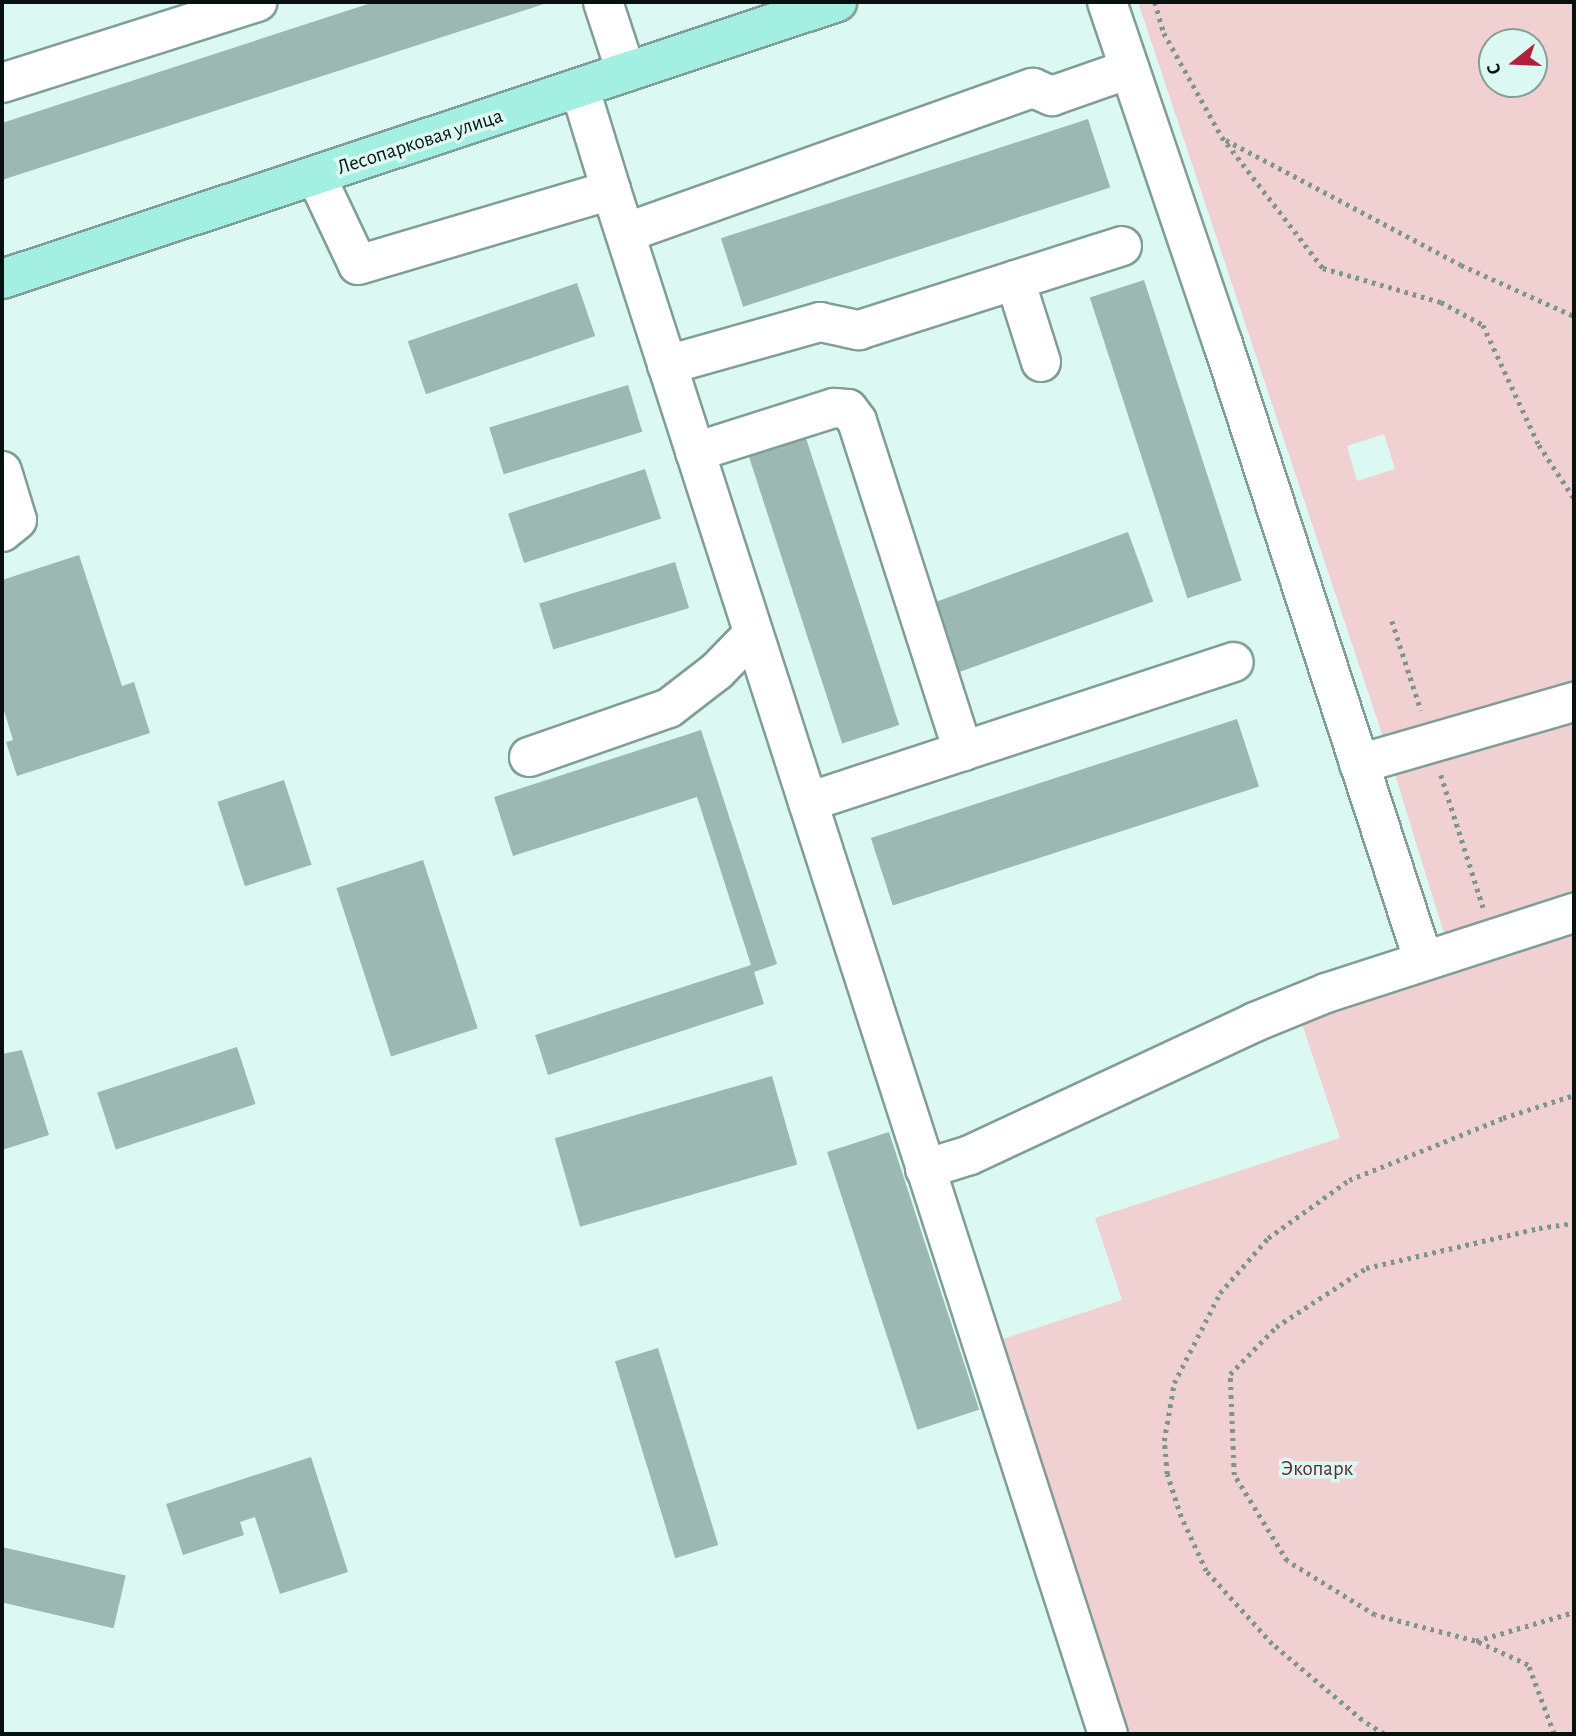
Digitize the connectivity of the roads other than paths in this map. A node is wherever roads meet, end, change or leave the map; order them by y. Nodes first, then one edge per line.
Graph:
1 (257, 2) edge
2 (603, 2) edge
3 (837, 2) edge
4 (1107, 2) edge
5 (1129, 69) junction
6 (626, 72) junction
7 (2, 83) edge
8 (580, 89) junction
9 (316, 176) junction
10 (611, 190) junction
11 (625, 233) junction
12 (1122, 246) dead end
13 (2, 279) edge
14 (1015, 280) junction
15 (1041, 362) dead end
16 (667, 365) junction
17 (695, 452) junction
18 (2, 471) edge
19 (2, 532) edge
20 (753, 634) junction
21 (1234, 662) dead end
22 (1574, 702) edge
23 (963, 751) junction
24 (529, 757) dead end
25 (1359, 764) junction
26 (808, 802) junction
27 (1574, 913) edge
28 (1423, 959) junction
29 (925, 1169) junction
30 (1108, 1734) edge

1 - 7 lane
2 - 6 lane
3 - 6 main road, Лесопарковая улица
4 - 5 lane
5 - 11 lane
5 - 25 lane
6 - 8 main road, Лесопарковая улица
8 - 9 main road, Лесопарковая улица
8 - 10 lane
9 - 10 lane
9 - 13 main road, Лесопарковая улица
10 - 11 lane
11 - 16 lane
12 - 14 lane
14 - 15 lane
14 - 16 lane
16 - 17 lane
17 - 20 lane
17 - 23 lane
18 - 19 lane
20 - 24 lane
20 - 26 lane
21 - 23 lane
22 - 25 lane
23 - 26 lane
25 - 28 lane
26 - 29 lane
27 - 28 lane
28 - 29 lane
29 - 30 lane

